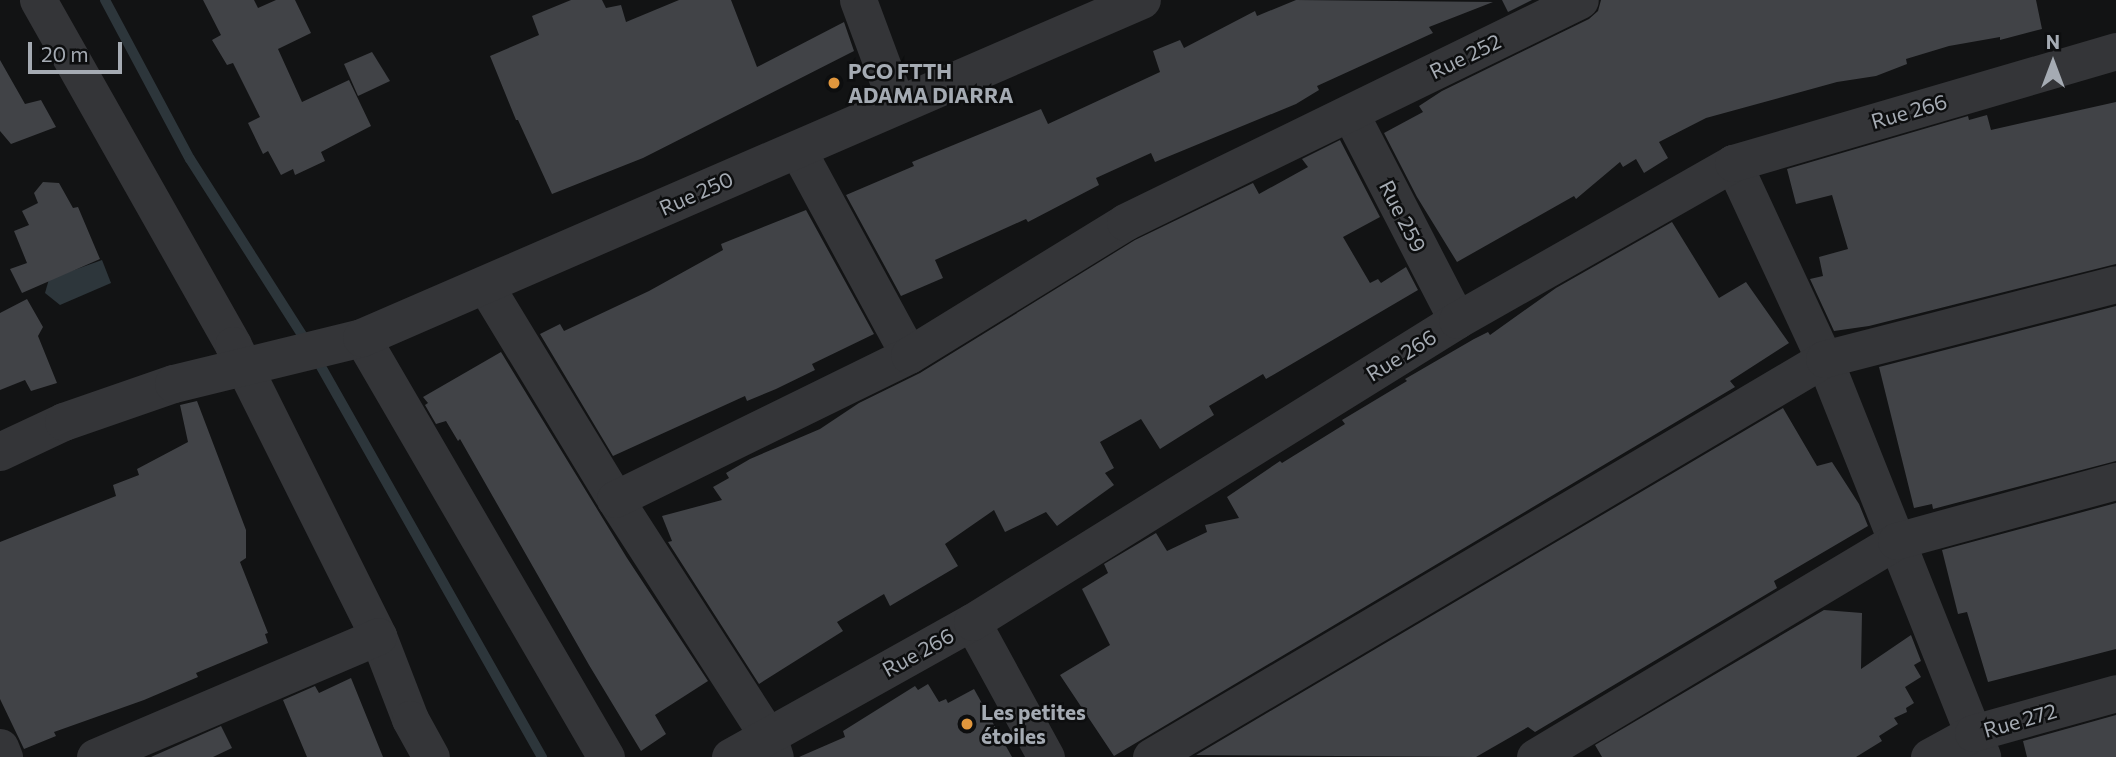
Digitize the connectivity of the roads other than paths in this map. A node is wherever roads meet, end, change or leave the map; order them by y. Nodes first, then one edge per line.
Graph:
1 (38, 0) edge
2 (859, 0) edge
3 (1143, 0) edge
4 (1580, 0) edge
5 (2116, 51) edge
6 (897, 105) junction
7 (1350, 113) junction
8 (797, 149) junction
9 (1733, 163) junction
10 (2116, 284) edge
11 (485, 285) junction
12 (1457, 320) junction
13 (362, 338) junction
14 (909, 355) junction
15 (1824, 359) junction
16 (243, 365) junction
17 (0, 452) edge
18 (2116, 481) edge
19 (615, 499) junction
20 (1896, 541) junction
21 (972, 622) junction
22 (378, 636) junction
23 (2116, 693) edge
24 (1977, 745) edge
25 (0, 747) edge
26 (771, 747) edge
27 (4, 757) edge
28 (95, 757) edge
29 (431, 757) edge
30 (606, 757) edge
31 (730, 757) edge
32 (1046, 757) edge
33 (1151, 757) edge
34 (1535, 757) edge
35 (1929, 757) edge

1 - 16 street
2 - 6 street
3 - 6 street, Rue 250
4 - 7 street, Rue 252
5 - 9 street, Rue 266
6 - 8 street, Rue 250
7 - 12 street, Rue 259
7 - 14 street, Rue 252
8 - 11 street, Rue 250
8 - 14 street
9 - 12 street, Rue 266
9 - 15 street
10 - 15 street
11 - 13 street, Rue 250
11 - 19 street
12 - 21 street, Rue 266
13 - 16 street, Rue 250
13 - 30 street
14 - 19 street, Rue 252
15 - 20 street
15 - 33 street
16 - 17 street, Rue 250
16 - 22 street
18 - 20 street
19 - 26 street
20 - 24 street
20 - 34 street
21 - 26 street, Rue 266
21 - 32 street
22 - 28 street
22 - 29 street
23 - 24 street, Rue 272
24 - 35 street, Rue 272
25 - 27 street
26 - 31 street, Rue 266

